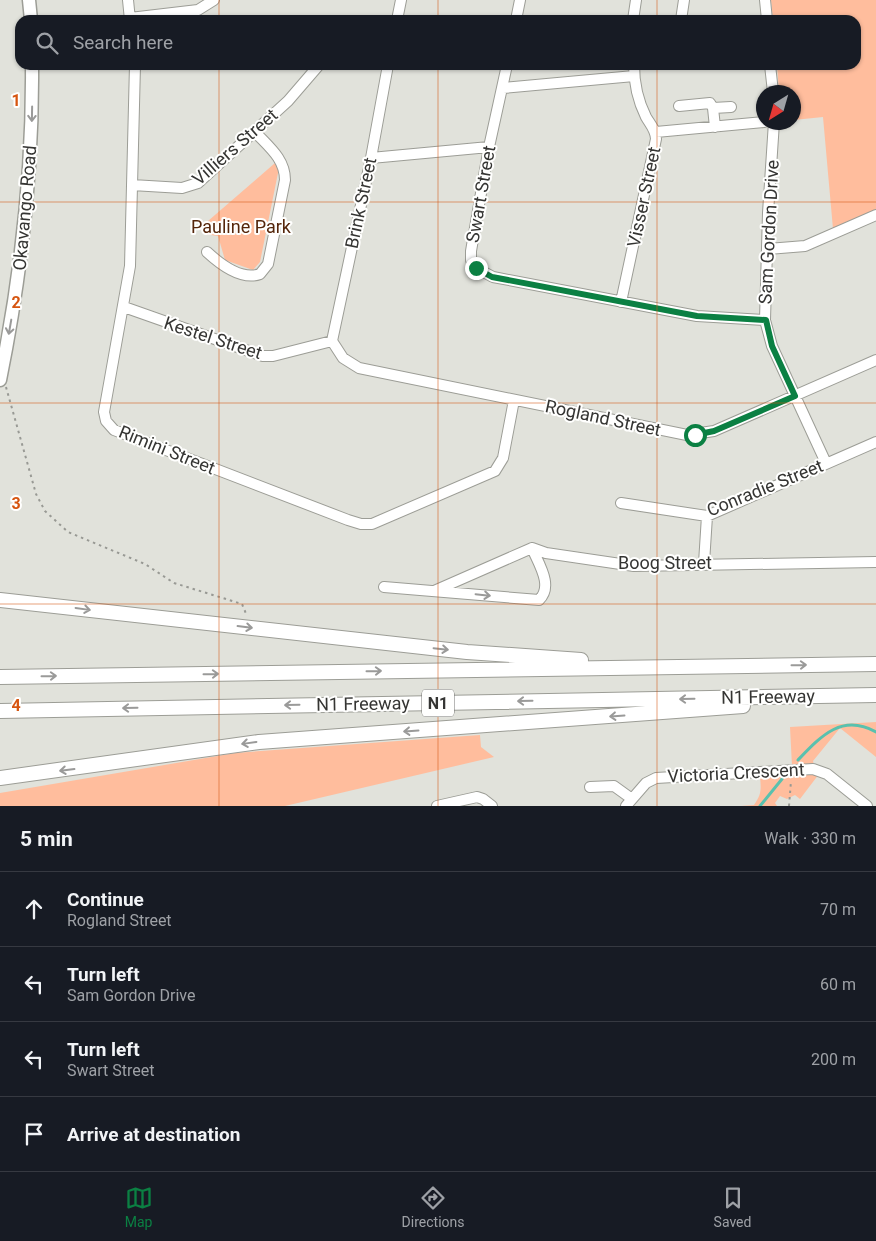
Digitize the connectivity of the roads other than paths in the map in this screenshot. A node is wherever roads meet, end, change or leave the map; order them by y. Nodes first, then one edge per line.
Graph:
1 (29, 0) edge
2 (128, 0) edge
3 (214, 0) edge
4 (401, 0) edge
5 (520, 0) edge
6 (636, 0) edge
7 (684, 0) edge
8 (765, 0) edge
9 (30, 15) edge
10 (130, 15) edge
11 (160, 15) edge
12 (398, 15) edge
13 (517, 15) edge
14 (634, 15) edge
15 (682, 15) edge
16 (766, 15) edge
17 (32, 70) edge
18 (134, 70) edge
19 (315, 70) edge
20 (387, 70) edge
21 (506, 70) edge
22 (634, 70) edge
23 (771, 70) edge
24 (772, 85) edge
25 (503, 88) junction
26 (679, 106) dead end
27 (731, 107) dead end
28 (713, 108) junction
29 (756, 123) edge
30 (714, 127) junction
31 (774, 130) edge
32 (255, 132) junction
33 (656, 132) junction
34 (489, 147) junction
35 (371, 158) junction
36 (132, 185) junction
37 (876, 215) edge
38 (768, 249) junction
39 (207, 252) dead end
40 (621, 302) junction
41 (124, 307) junction
42 (766, 320) junction
43 (332, 341) junction
44 (876, 360) edge
45 (0, 380) edge
46 (795, 396) junction
47 (514, 400) junction
48 (876, 442) edge
49 (826, 464) junction
50 (621, 504) dead end
51 (707, 516) junction
52 (532, 548) junction
53 (876, 562) edge
54 (704, 563) junction
55 (384, 588) dead end
56 (0, 590) edge
57 (434, 590) junction
58 (0, 600) edge
59 (49, 604) junction
60 (876, 664) edge
61 (779, 665) junction
62 (0, 677) edge
63 (839, 696) junction
64 (876, 696) edge
65 (0, 711) edge
66 (0, 778) edge
67 (590, 787) dead end
68 (629, 802) edge
69 (437, 806) edge
70 (492, 806) edge
71 (867, 806) edge

1 - 9 main road
2 - 10 street
3 - 11 street
4 - 12 street
5 - 13 street
6 - 14 street
7 - 15 street
8 - 16 street
17 -> 45 main road, Okavango Road
18 - 36 street, Rimini Street
19 - 32 street, Villiers Street
20 - 35 street, Brink Street
21 - 25 street, Swart Street
22 - 25 street
22 - 33 street, Visser Street
23 - 24 street
25 - 34 street, Swart Street
26 - 28 street
27 - 28 street
28 - 30 street
29 - 30 street
30 - 33 street
31 - 38 street, Sam Gordon Drive
32 - 36 street, Villiers Street
32 - 39 street
33 - 40 street, Visser Street
34 - 35 street
34 - 40 street, Swart Street
35 - 43 street, Brink Street
36 - 41 street, Rimini Street
37 - 38 street
38 - 42 street, Sam Gordon Drive
40 - 42 street, Swart Street
41 - 43 street, Kestel Street
41 - 47 street, Rimini Street
42 - 46 street, Sam Gordon Drive
43 - 47 street, Rogland Street
44 - 46 street, Rogland Street
46 - 47 street, Rogland Street
46 - 49 street, Sam Gordon Drive
48 - 49 street, Conradie Street
49 - 51 street, Conradie Street
50 - 51 street, Conradie Street
51 - 54 street
52 - 54 street, Boog Street
52 - 57 street
57 -> 52 street
53 - 54 street, Boog Street
55 - 57 street
56 - 59 highway
58 - 59 highway
59 -> 61 highway
61 -> 60 highway, N1 Freeway / N1
62 -> 61 highway, N1 Freeway / N1
63 - 64 highway, N1 Freeway / N1
63 -> 65 highway, N1 Freeway / N1
63 -> 66 highway
67 - 68 street, Victoria Crescent
68 - 71 street, Victoria Crescent
69 - 70 street

